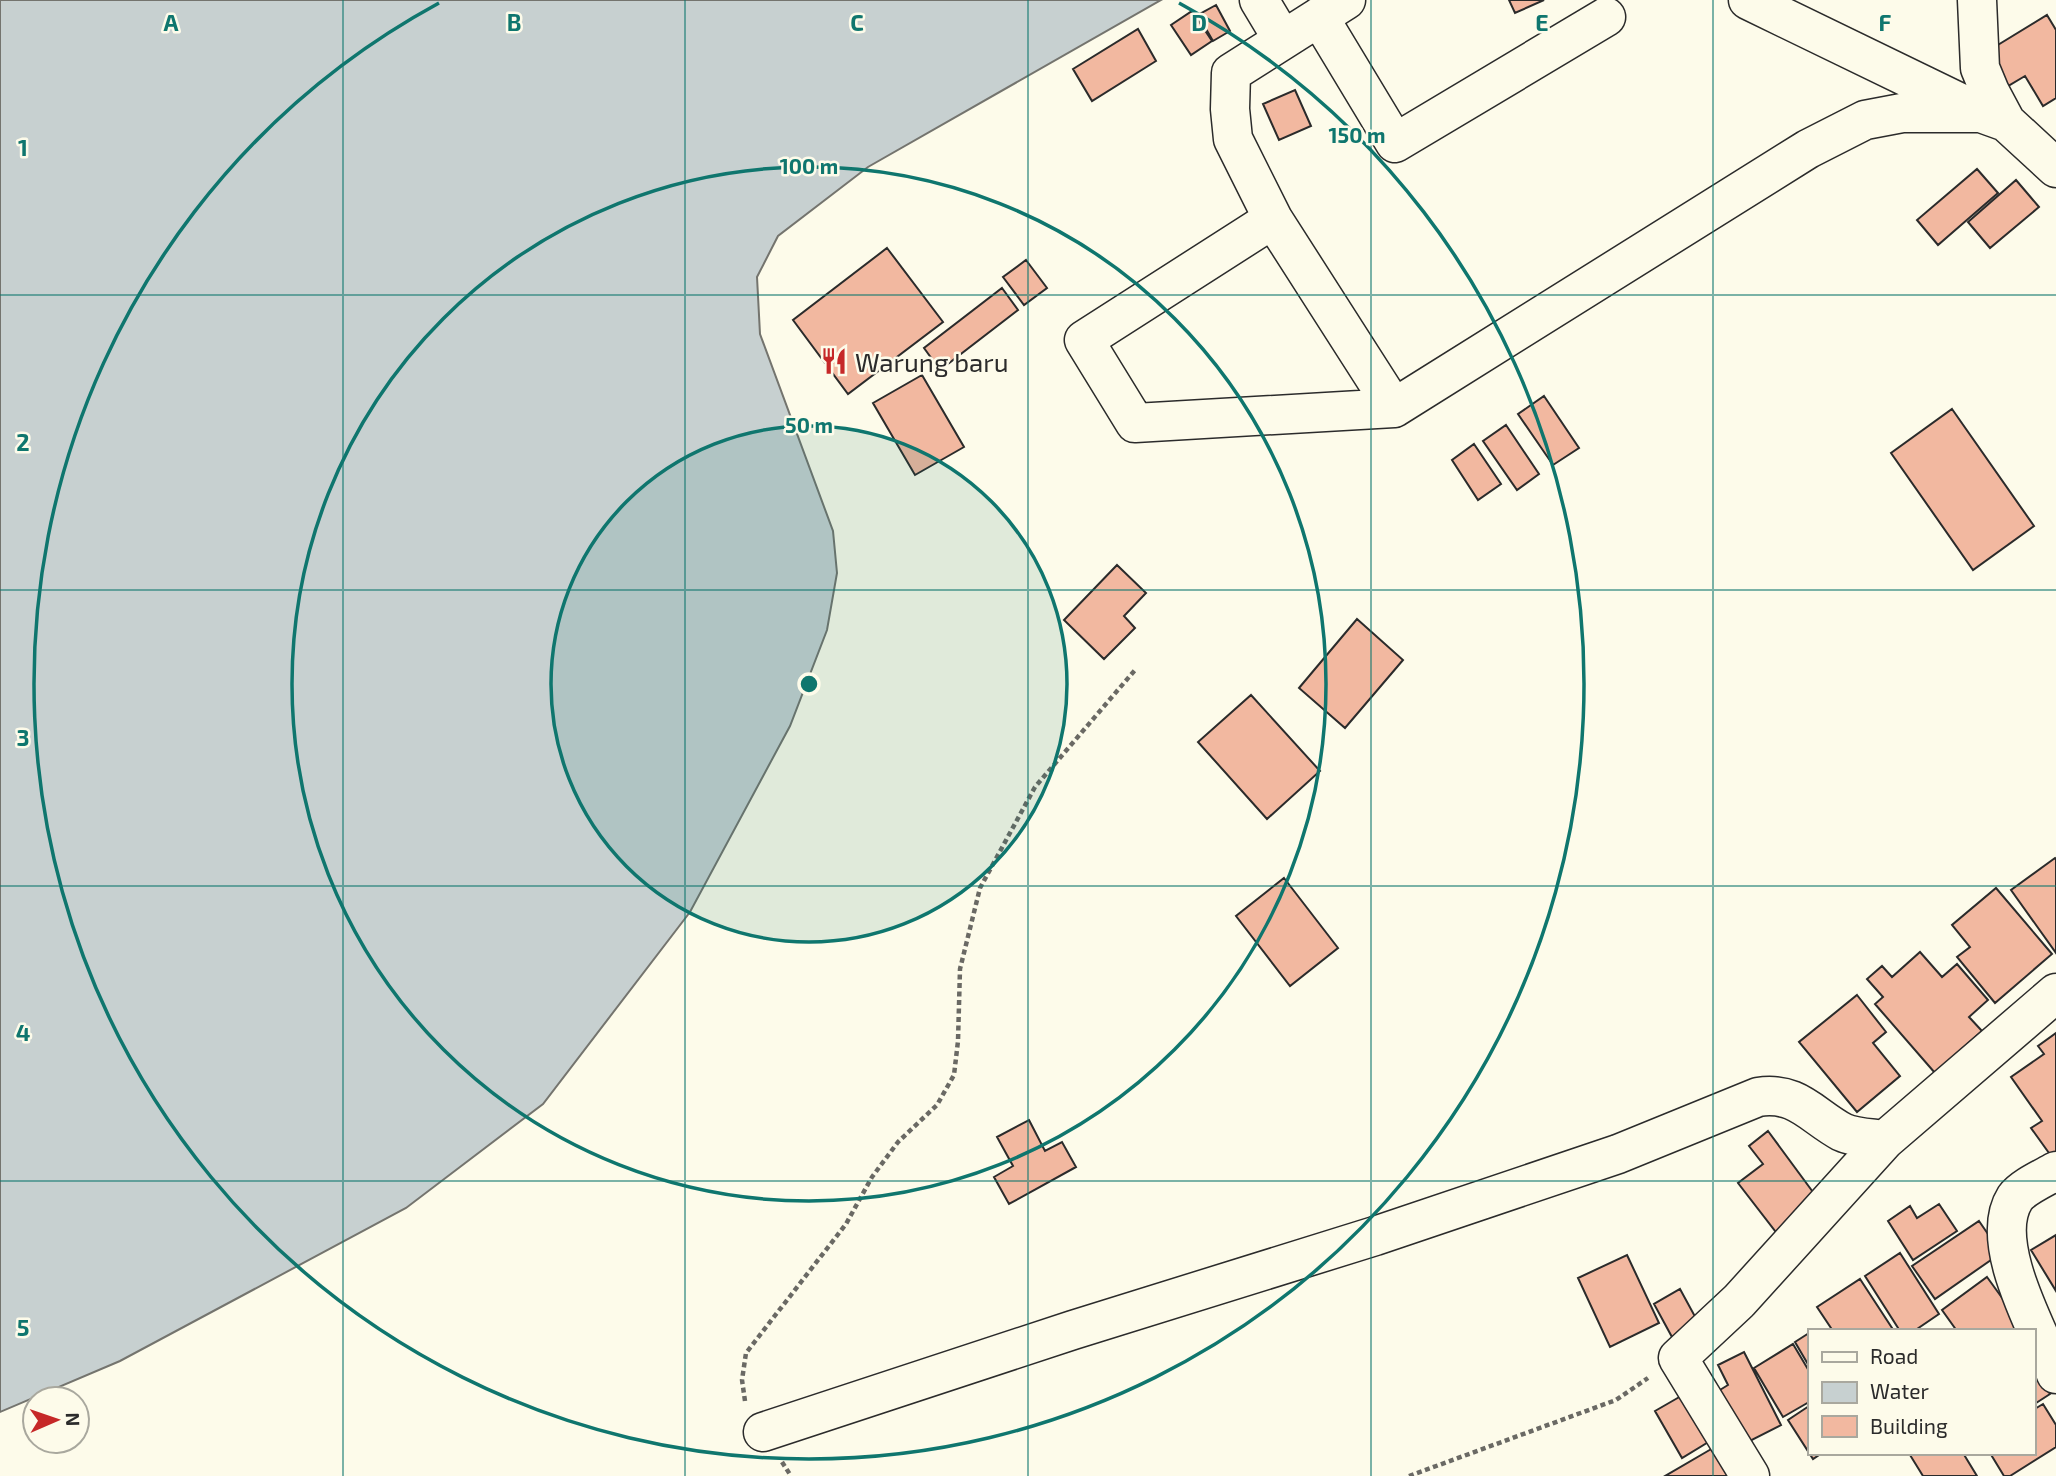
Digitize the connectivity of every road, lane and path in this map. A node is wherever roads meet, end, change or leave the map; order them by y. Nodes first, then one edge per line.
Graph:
1 (1259, 0) edge
2 (1748, 0) edge
3 (1978, 0) edge
4 (1332, 9) edge
5 (1606, 17) dead end
6 (1283, 40) junction
7 (1993, 117) junction
8 (2056, 168) edge
9 (1273, 219) junction
10 (1394, 408) junction
11 (1135, 670) dead end
12 (2056, 993) edge
13 (1885, 1140) junction
14 (2056, 1171) edge
15 (1678, 1358) junction
16 (2056, 1374) edge
17 (763, 1432) junction
18 (791, 1476) edge
19 (1409, 1476) edge
20 (1750, 1476) edge

1 - 6 street
2 - 7 street
3 - 7 street
4 - 5 street
4 - 6 street
6 - 9 street
7 - 8 street
7 - 10 street
9 - 10 street
9 - 10 street
11 - 17 path
12 - 13 street
13 - 15 street
13 - 17 street
14 - 16 street
15 - 19 path
15 - 20 street
17 - 18 path

